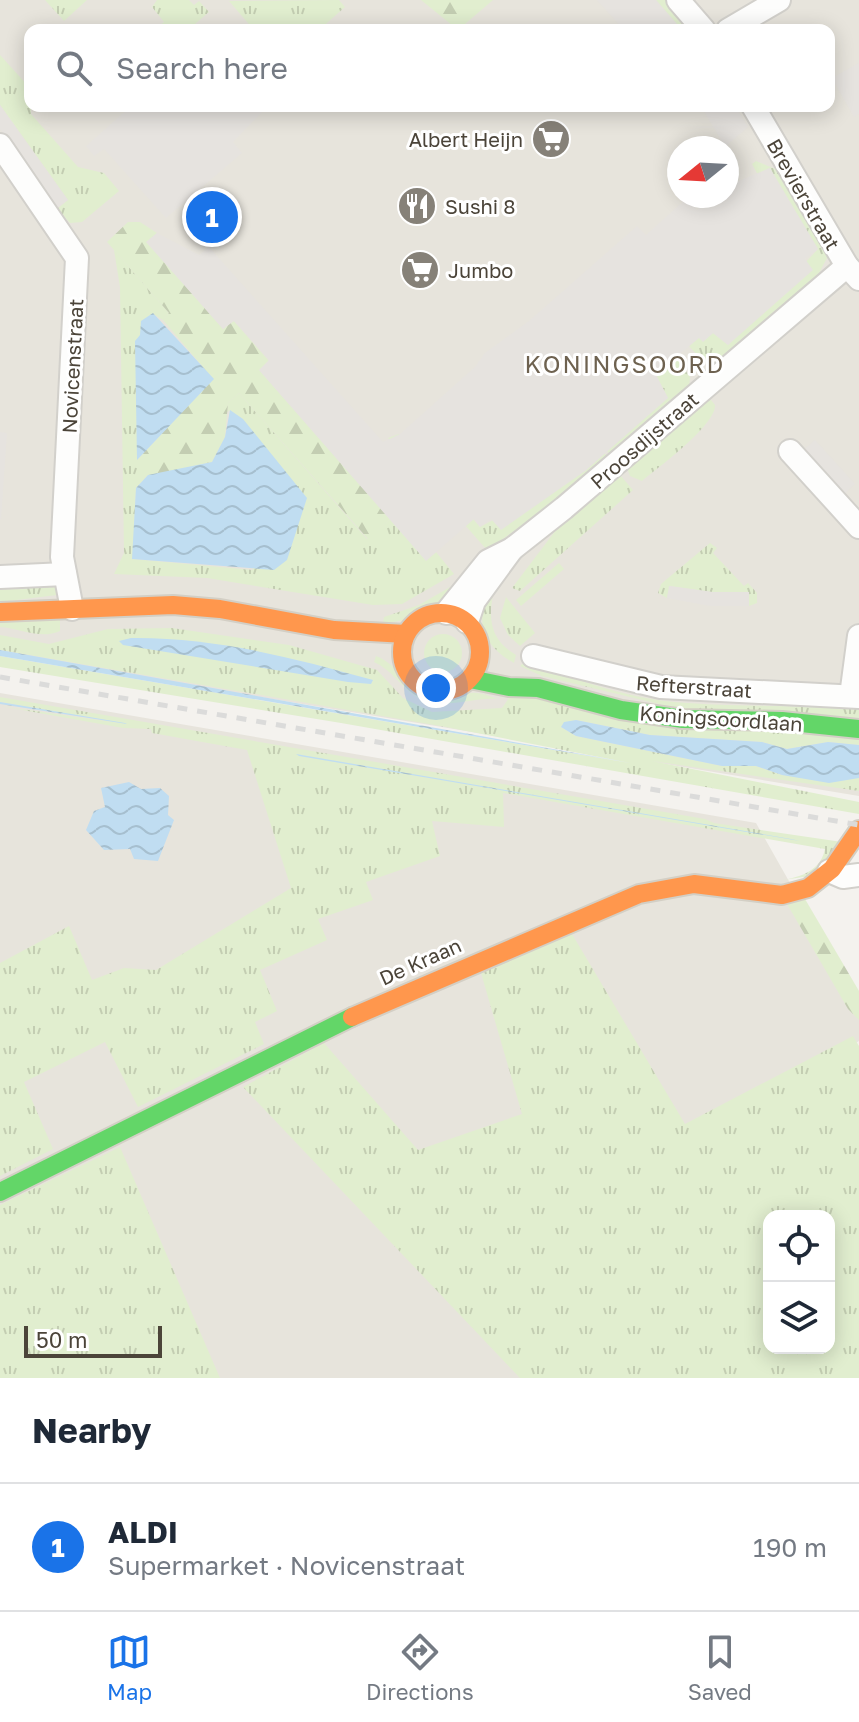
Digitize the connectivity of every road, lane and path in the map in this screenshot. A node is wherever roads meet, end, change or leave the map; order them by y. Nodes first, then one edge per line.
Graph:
1 (678, 0) edge
2 (779, 0) edge
3 (699, 24) edge
4 (738, 24) edge
5 (757, 112) edge
6 (0, 145) edge
7 (853, 272) edge
8 (790, 451) dead end
9 (859, 527) edge
10 (512, 549) junction
11 (65, 574) junction
12 (0, 577) edge
13 (72, 609) junction
14 (0, 612) edge
15 (446, 613) junction
16 (467, 622) junction
17 (334, 630) junction
18 (406, 634) junction
19 (859, 636) edge
20 (388, 654) junction
21 (480, 654) junction
22 (518, 664) junction
23 (470, 679) junction
24 (538, 688) junction
25 (855, 696) edge
26 (859, 729) edge
27 (859, 830) edge
28 (829, 871) junction
29 (859, 875) edge
30 (0, 1192) edge

1 - 3 street
2 - 4 street
5 - 7 street, Brevierstraat
6 - 11 street, Novicenstraat
7 - 10 street, Proosdijstraat
8 - 9 street
10 - 15 street, Proosdijstraat
10 - 16 street, Proosdijstraat
11 - 12 street
11 - 13 street, Novicenstraat
13 - 14 street
13 - 17 street
15 - 16 street
15 - 18 street
16 - 21 street
17 - 18 street
17 - 20 street
18 - 20 street
19 - 25 street
20 - 23 street
21 - 22 street, Koningsoordlaan
21 - 23 street
22 - 24 street, Koningsoordlaan
22 - 25 street, Refterstraat
23 - 24 street, Koningsoordlaan
24 - 26 street, Koningsoordlaan
27 - 28 street, De Kraan
28 - 29 street
28 - 30 street, De Kraan

